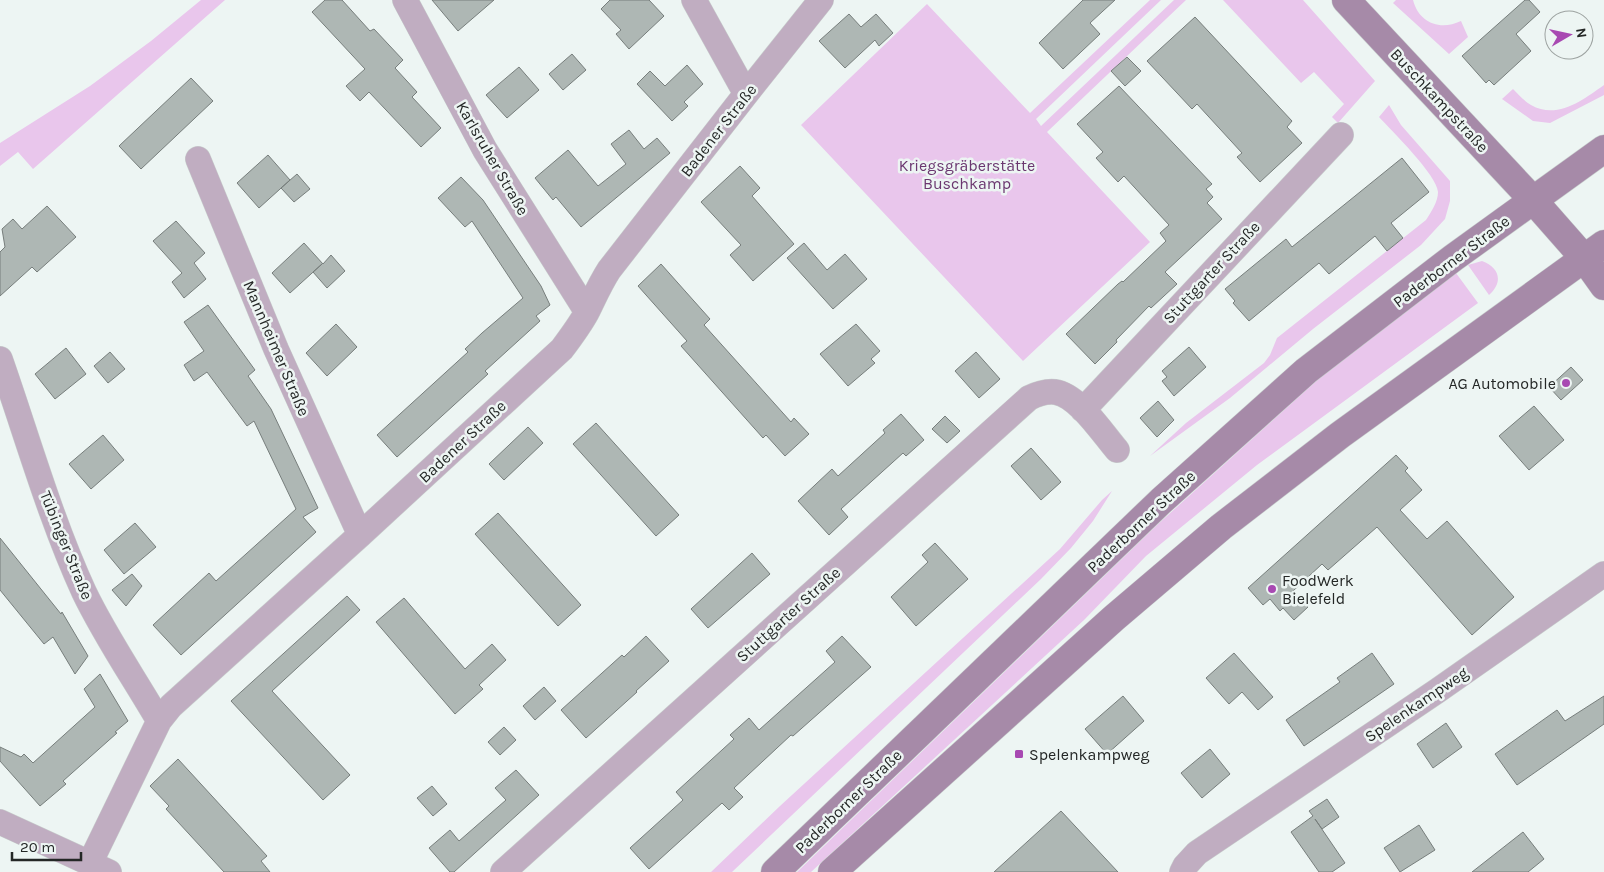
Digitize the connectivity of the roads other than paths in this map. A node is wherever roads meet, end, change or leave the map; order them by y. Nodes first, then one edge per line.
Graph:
1 (405, 0) edge
2 (694, 0) edge
3 (821, 0) edge
4 (1346, 0) edge
5 (746, 94) junction
6 (1340, 135) dead end
7 (1604, 149) edge
8 (198, 159) dead end
9 (1533, 200) junction
10 (1594, 251) edge
11 (1604, 286) edge
12 (587, 312) junction
13 (0, 358) edge
14 (1083, 410) junction
15 (1116, 450) dead end
16 (360, 535) junction
17 (1604, 574) edge
18 (159, 721) junction
19 (0, 822) edge
20 (100, 868) edge
21 (503, 872) edge
22 (774, 872) edge
23 (832, 872) edge
24 (1182, 872) edge

1 - 12 street, Karlsruher Straße
2 - 5 street
3 - 5 street, Badener Straße
4 - 9 main road, Buschkampstraße
5 - 12 street, Badener Straße
6 - 14 street, Stuttgarter Straße
7 - 9 main road, Paderborner Straße
8 - 16 street, Mannheimer Straße
9 - 10 main road, Buschkampstraße
9 - 22 main road, Paderborner Straße
10 - 11 main road, Buschkampstraße
10 - 23 main road
12 - 16 street, Badener Straße
13 - 18 street, Tübinger Straße
14 - 15 street, Stuttgarter Straße
14 - 21 street, Stuttgarter Straße
16 - 18 street, Badener Straße
17 - 24 street, Spelenkampweg
18 - 20 street, Badener Straße
19 - 20 street

